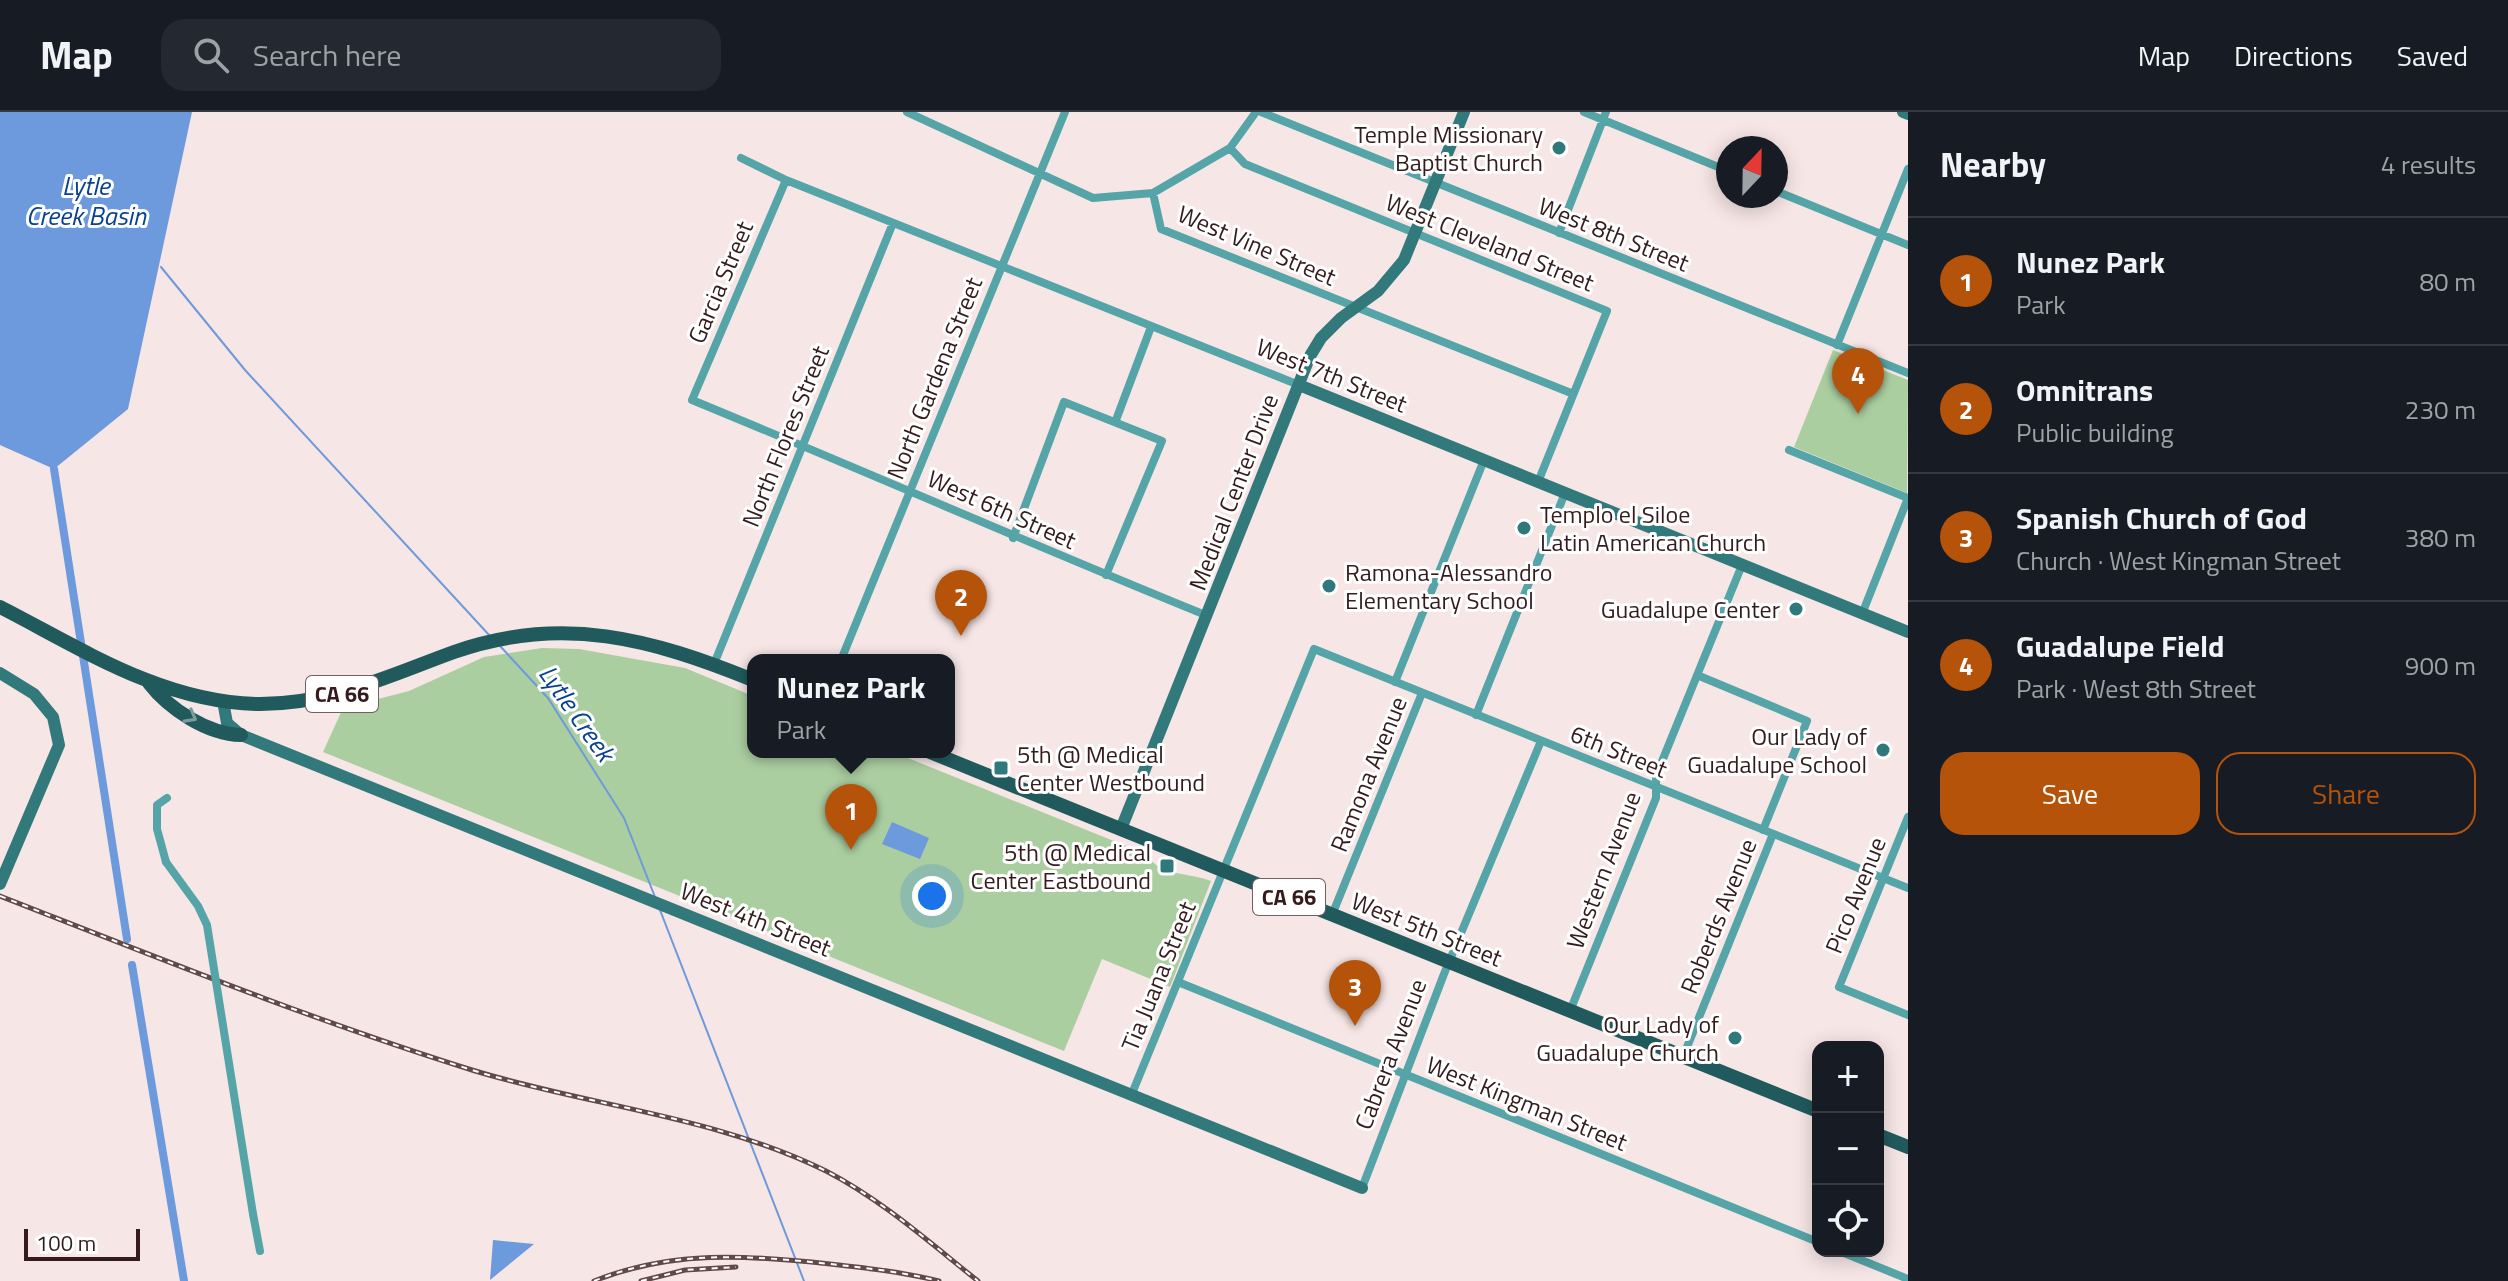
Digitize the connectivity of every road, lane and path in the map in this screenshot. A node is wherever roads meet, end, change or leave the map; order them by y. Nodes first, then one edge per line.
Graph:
1 (907, 112) edge
2 (1065, 112) edge
3 (1259, 112) edge
4 (1464, 112) edge
5 (1584, 112) edge
6 (1605, 116) edge
7 (1230, 148) junction
8 (741, 158) dead end
9 (1716, 166) edge
10 (1908, 169) edge
11 (1039, 173) junction
12 (786, 180) junction
13 (1436, 182) junction
14 (1153, 193) junction
15 (1788, 196) edge
16 (893, 223) junction
17 (1559, 233) junction
18 (1414, 234) junction
19 (1881, 234) junction
20 (1908, 245) edge
21 (1001, 266) junction
22 (1355, 308) junction
23 (1151, 327) junction
24 (1837, 345) junction
25 (1908, 373) edge
26 (1299, 385) junction
27 (1571, 393) junction
28 (692, 400) joint
29 (1116, 420) junction
30 (803, 446) junction
31 (1789, 450) dead end
32 (1484, 460) junction
33 (1538, 482) junction
34 (911, 490) junction
35 (1565, 493) junction
36 (1908, 498) edge
37 (1013, 538) junction
38 (1742, 565) junction
39 (1106, 575) junction
40 (0, 607) edge
41 (1862, 614) junction
42 (1208, 616) junction
43 (1908, 632) edge
44 (1314, 649) joint
45 (843, 654) edge
46 (714, 664) junction
47 (0, 673) edge
48 (1697, 675) junction
49 (747, 678) edge
50 (149, 682) junction
51 (1395, 682) junction
52 (1422, 693) junction
53 (223, 701) junction
54 (1476, 715) junction
55 (241, 735) junction
56 (1541, 741) junction
57 (945, 758) edge
58 (1656, 787) junction
59 (167, 798) dead end
60 (1908, 817) edge
61 (1121, 829) junction
62 (1763, 830) junction
63 (1773, 834) junction
64 (1223, 871) junction
65 (1883, 878) junction
66 (0, 884) edge
67 (1908, 888) edge
68 (1332, 915) junction
69 (1450, 963) junction
70 (1178, 982) junction
71 (1570, 1011) junction
72 (1908, 1015) edge
73 (1683, 1057) junction
74 (1406, 1075) junction
75 (1131, 1096) junction
76 (1812, 1109) edge
77 (1884, 1137) edge
78 (1254, 1145) joint
79 (1908, 1147) edge
80 (1362, 1188) joint
81 (1812, 1240) edge
82 (260, 1251) dead end
83 (1854, 1257) edge
84 (1908, 1279) edge

1 - 11 street, West Vine Street
2 - 11 street, North Gardena Street
3 - 7 street
3 - 13 street, West 8th Street
4 - 13 street, Medical Center Drive
5 - 6 street
6 - 9 street
6 - 17 street
7 - 14 street
7 - 18 street, West Cleveland Street
8 - 12 street, West 7th Street
10 - 19 street
11 - 14 street, West Vine Street
11 - 21 street, North Gardena Street
12 - 16 street, West 7th Street
12 - 28 street, Garcia Street
13 - 17 street, West 8th Street
13 - 18 street, Medical Center Drive
14 - 22 street, West Vine Street
15 - 19 street
16 - 21 street, West 7th Street
16 - 30 street, North Flores Street
17 - 24 street, West 8th Street
18 - 22 street, Medical Center Drive
18 - 27 street, West Cleveland Street
19 - 20 street
19 - 24 street
21 - 23 street, West 7th Street
21 - 34 street, North Gardena Street
22 - 26 street, Medical Center Drive
22 - 27 street, West Vine Street
23 - 26 street, West 7th Street
23 - 29 street
24 - 25 street, West 8th Street
26 - 32 street, West 7th Street
26 - 42 street, Medical Center Drive
27 - 33 street
28 - 30 street, West 6th Street
29 - 37 street
29 - 39 street
30 - 34 street, West 6th Street
30 - 46 street, North Flores Street
31 - 36 street
32 - 33 street, West 7th Street
32 - 51 street, Ramona Avenue
33 - 35 street, West 7th Street
34 - 37 street, West 6th Street
34 - 45 street, North Gardena Street
35 - 38 street, West 7th Street
35 - 54 street
36 - 41 street
37 - 39 street, West 6th Street
38 - 41 street, West 7th Street
38 - 48 street, Western Avenue
39 - 42 street, West 6th Street
40 - 50 main road, CA 66
41 - 43 street, West 7th Street
42 - 61 street, Medical Center Drive
44 - 51 street, 6th Street
44 - 64 street, Tia Juana Street
46 - 49 main road, CA 66
46 - 53 main road, CA 66
47 - 66 street
48 - 58 street, Western Avenue
48 - 62 street, Roberds Avenue
50 - 53 main road, CA 66
50 -> 55 main road
51 - 52 street, 6th Street
52 - 54 street, 6th Street
52 - 68 street, Ramona Avenue
53 - 55 street
54 - 56 street, 6th Street
55 - 75 street, West 4th Street
56 - 58 street, 6th Street
56 - 69 street, Cabrera Avenue
57 - 61 main road, West 5th Street / CA 66
58 - 62 street, 6th Street
58 - 71 street, Western Avenue
59 - 82 street, bridge
60 - 65 street, Pico Avenue
61 - 64 main road, West 5th Street / CA 66
62 - 63 street, 6th Street
63 - 65 street, 6th Street
63 - 73 street, Roberds Avenue
64 - 68 main road, West 5th Street / CA 66
64 - 70 street, Tia Juana Street
65 - 67 street, 6th Street
65 - 72 street, Pico Avenue
68 - 69 main road, West 5th Street / CA 66
69 - 71 main road, West 5th Street / CA 66
69 - 74 street, Cabrera Avenue
70 - 74 street, West Kingman Street
70 - 75 street, Tia Juana Street
71 - 73 main road, West 5th Street / CA 66
73 - 76 main road, West 5th Street / CA 66
74 - 80 street, Cabrera Avenue
74 - 81 street, West Kingman Street
75 - 78 street, West 4th Street
77 - 79 main road
78 - 80 street, Cabrera Avenue
83 - 84 street

